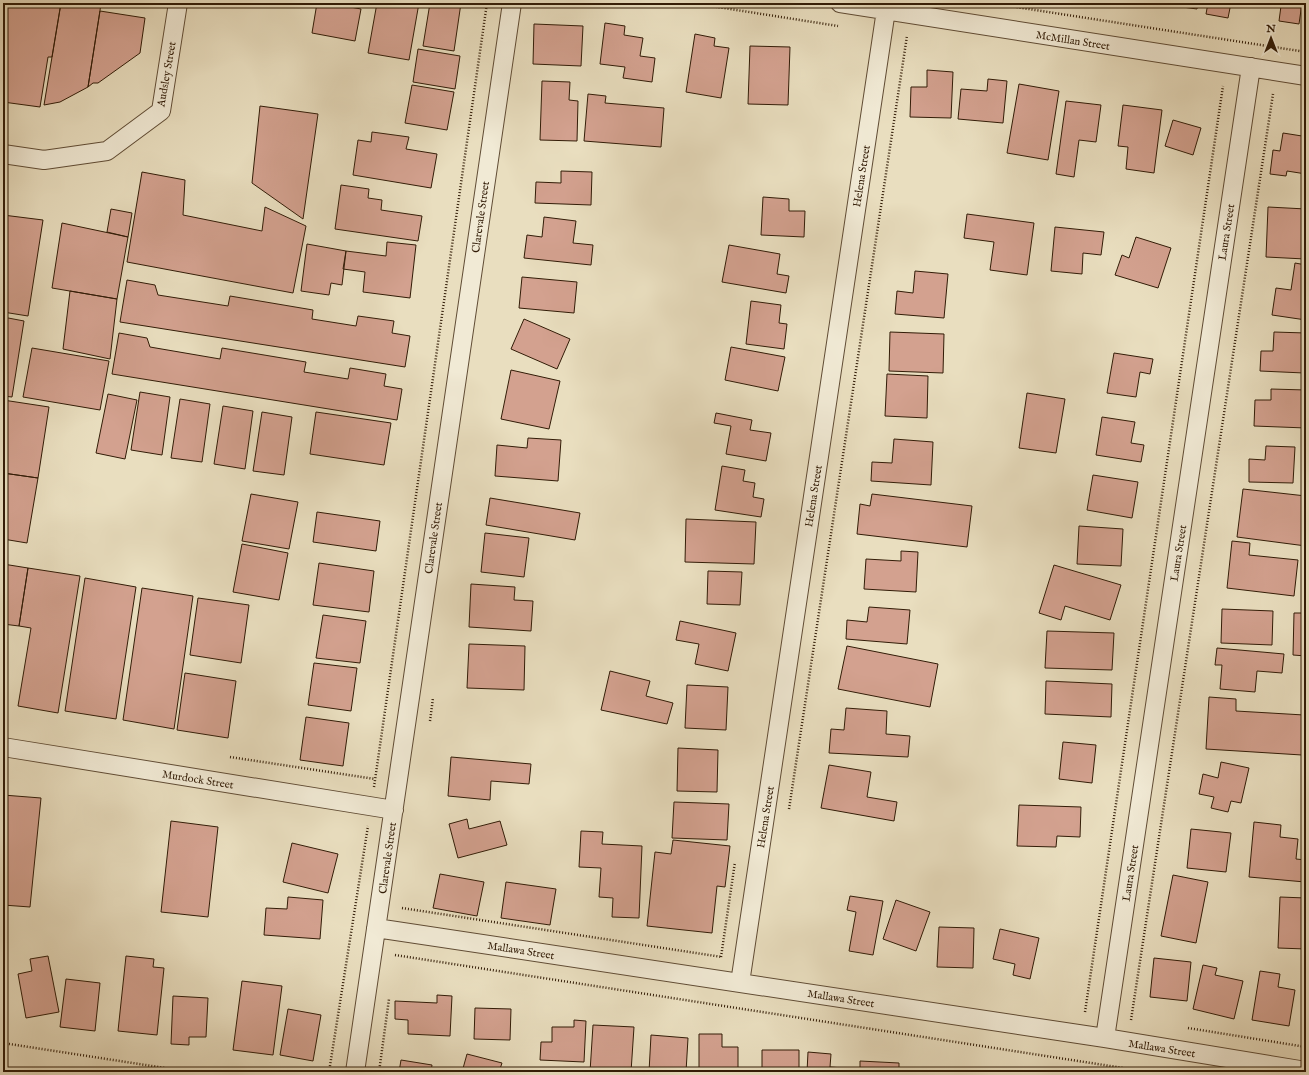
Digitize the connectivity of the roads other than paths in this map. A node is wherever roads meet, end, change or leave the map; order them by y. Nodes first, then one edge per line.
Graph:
1 (178, 3) edge
2 (512, 3) edge
3 (840, 3) edge
4 (886, 10) junction
5 (1251, 67) junction
6 (1306, 76) edge
7 (3, 154) edge
8 (3, 747) edge
9 (394, 810) junction
10 (376, 928) junction
11 (740, 982) junction
12 (1105, 1038) junction
13 (1306, 1071) edge
14 (355, 1072) edge

1 - 7 street, Audsley Street
2 - 9 street, Clarevale Street
3 - 4 street, McMillan Street
4 - 5 street, McMillan Street
4 - 11 street, Helena Street
5 - 6 street, McMillan Street
5 - 12 street, Laura Street
8 - 9 street, Murdock Street
9 - 10 street, Clarevale Street
10 - 11 street, Mallawa Street
10 - 14 street, Clarevale Street
11 - 12 street, Mallawa Street
12 - 13 street, Mallawa Street

